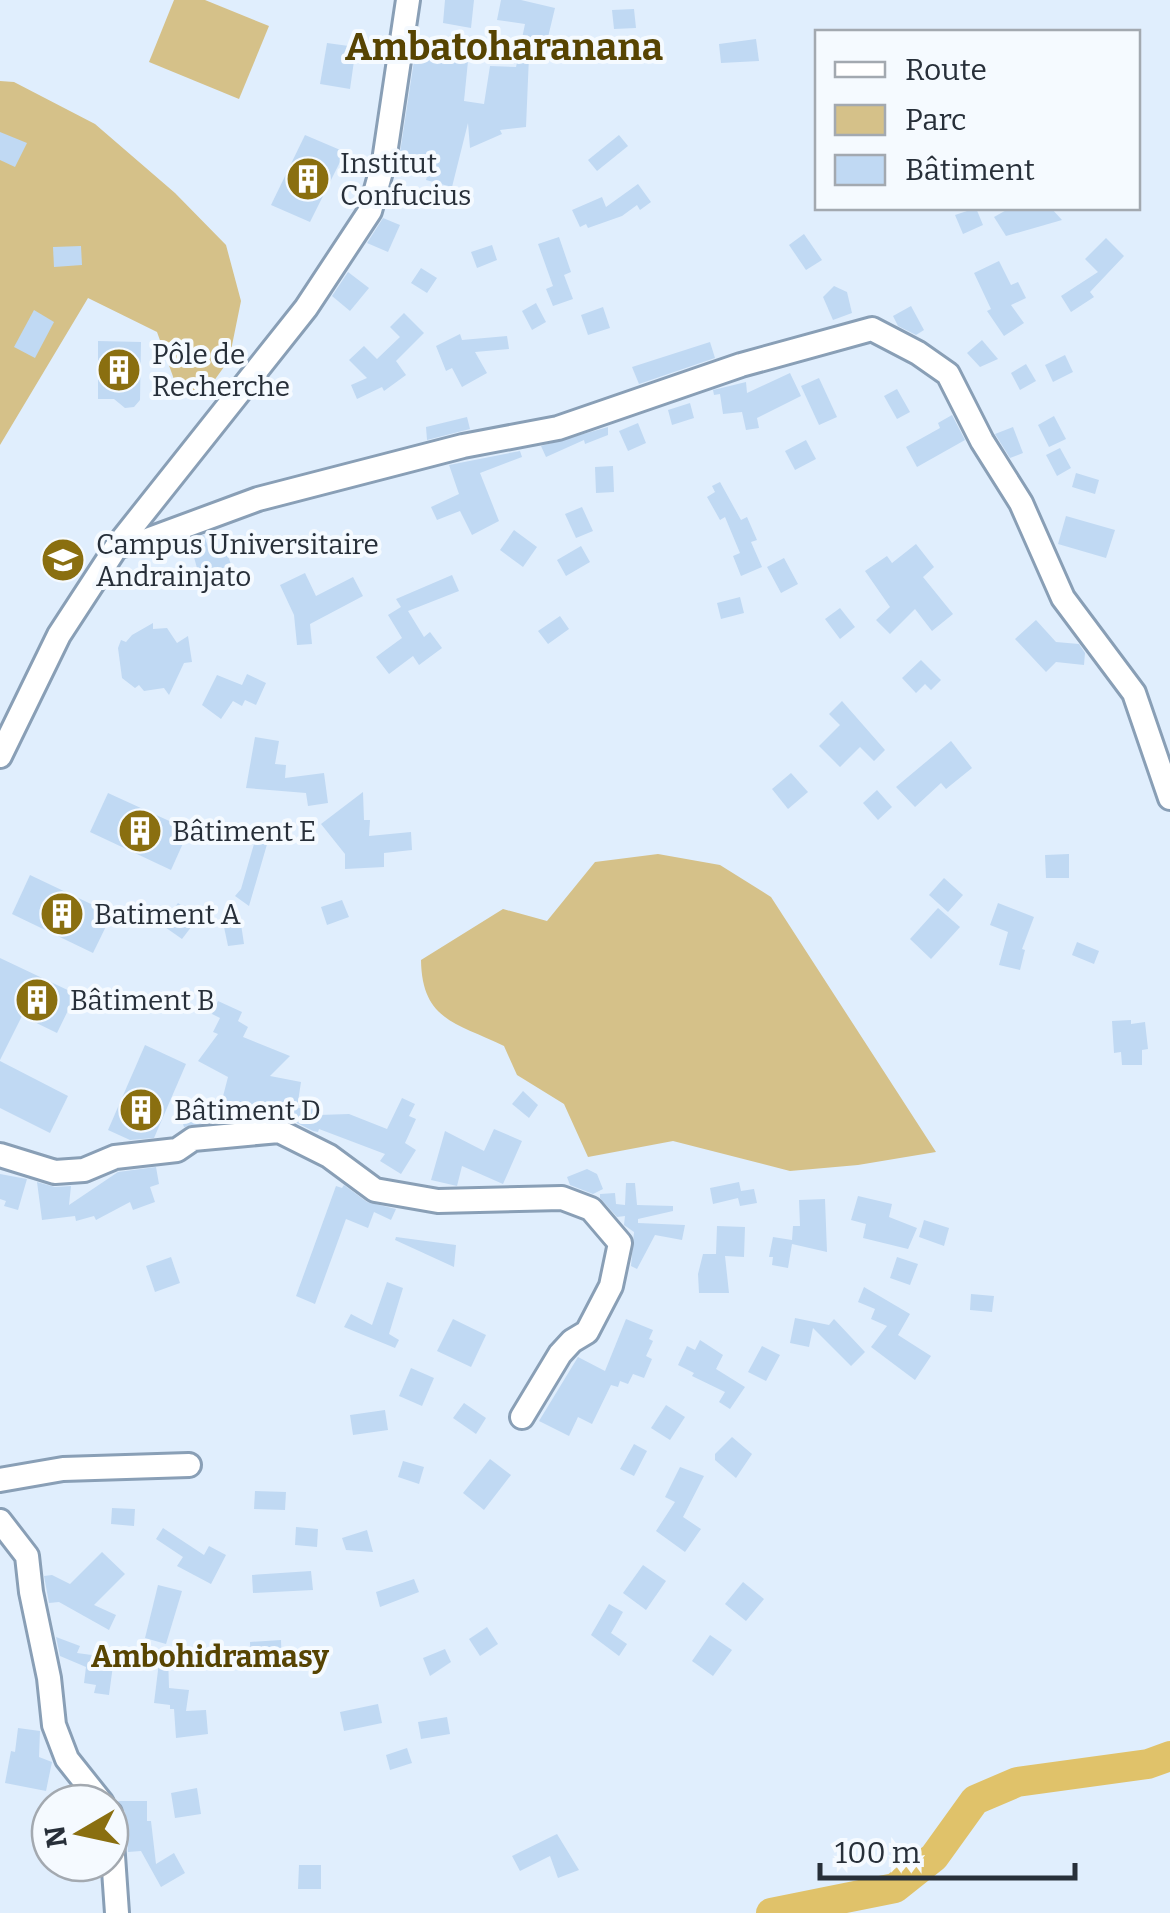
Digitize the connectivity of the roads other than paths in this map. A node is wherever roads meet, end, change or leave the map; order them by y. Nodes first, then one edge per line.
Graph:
1 (408, 0) edge
2 (117, 546) junction
3 (0, 756) edge
4 (1170, 798) edge
5 (0, 1155) edge
6 (522, 1417) dead end
7 (188, 1465) dead end
8 (0, 1480) edge
9 (0, 1522) edge
10 (86, 1783) edge
11 (115, 1883) edge
12 (117, 1913) edge

1 - 2 street
2 - 3 street
2 - 4 street
5 - 6 street
7 - 8 street
9 - 10 street
11 - 12 street

